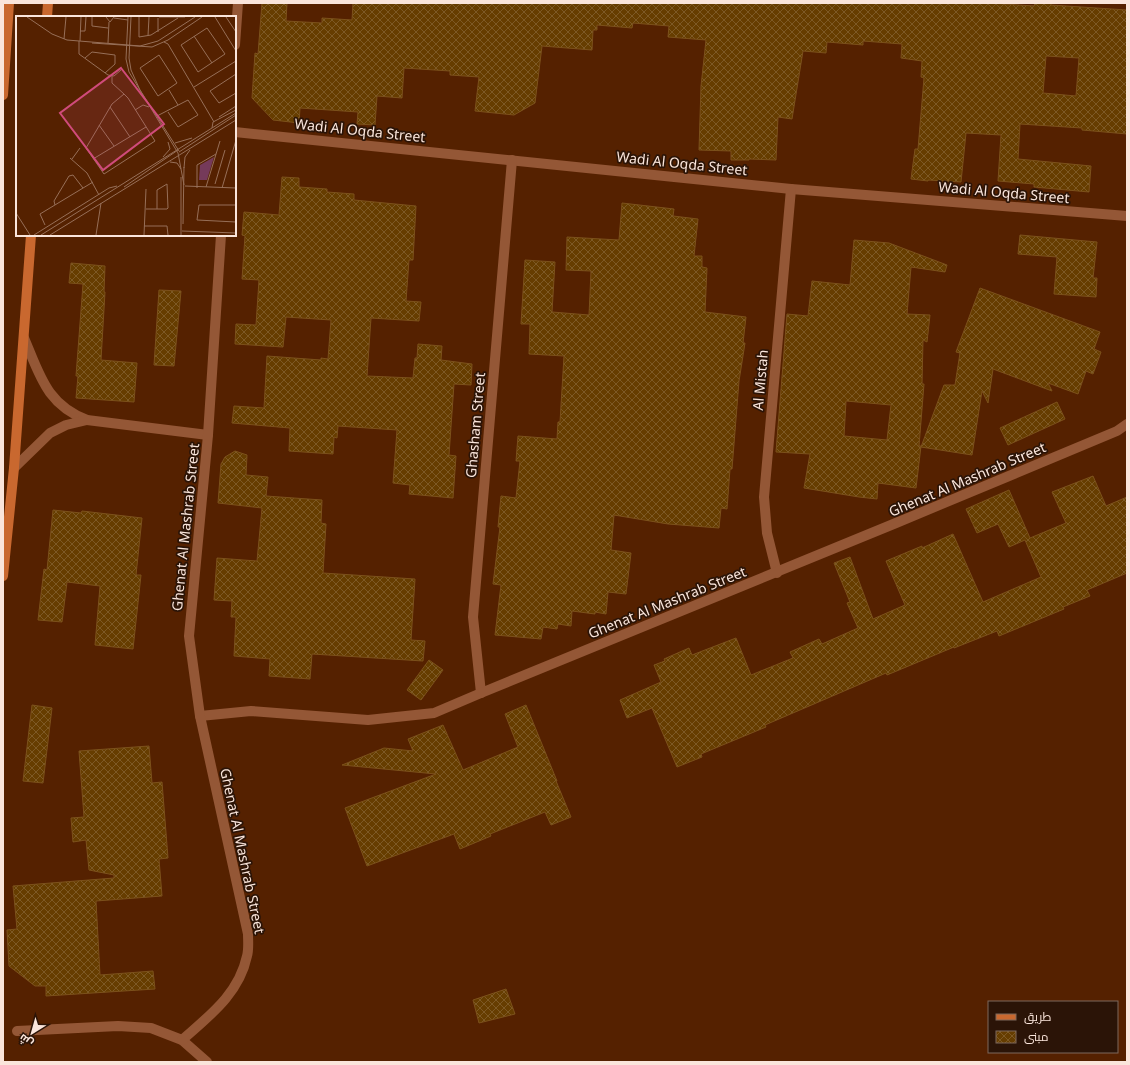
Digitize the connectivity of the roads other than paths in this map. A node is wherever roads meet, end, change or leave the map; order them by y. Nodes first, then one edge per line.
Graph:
1 (9, 3) edge
2 (48, 3) edge
3 (238, 3) edge
4 (47, 16) edge
5 (236, 31) edge
6 (3, 80) edge
7 (3, 95) edge
8 (236, 132) edge
9 (512, 160) junction
10 (791, 189) junction
11 (1127, 216) edge
12 (31, 236) edge
13 (221, 236) edge
14 (24, 338) junction
15 (87, 420) junction
16 (1127, 424) edge
17 (208, 435) junction
18 (14, 468) junction
19 (777, 573) junction
20 (3, 576) edge
21 (481, 693) junction
22 (200, 716) junction
23 (17, 1031) dead end
24 (182, 1040) junction
25 (207, 1062) edge

1 - 6 main road
2 - 4 main road
3 - 5 street
6 - 7 main road
8 - 9 street, Wadi Al Oqda Street
9 - 10 street, Wadi Al Oqda Street
9 - 21 street, Ghasham Street
10 - 11 street, Wadi Al Oqda Street
10 - 19 street, Al Mistah
12 - 14 main road
13 - 17 street, Ghenat Al Mashrab Street
14 - 15 street, Ghenat Al Mashrab Street
14 - 18 main road
15 - 17 street, Ghenat Al Mashrab Street
15 - 18 street
16 - 19 street, Ghenat Al Mashrab Street
17 - 22 street, Ghenat Al Mashrab Street
18 - 20 main road
19 - 21 street, Ghenat Al Mashrab Street
21 - 22 street, Ghenat Al Mashrab Street
22 - 24 street, Ghenat Al Mashrab Street
23 - 24 street
24 - 25 street

